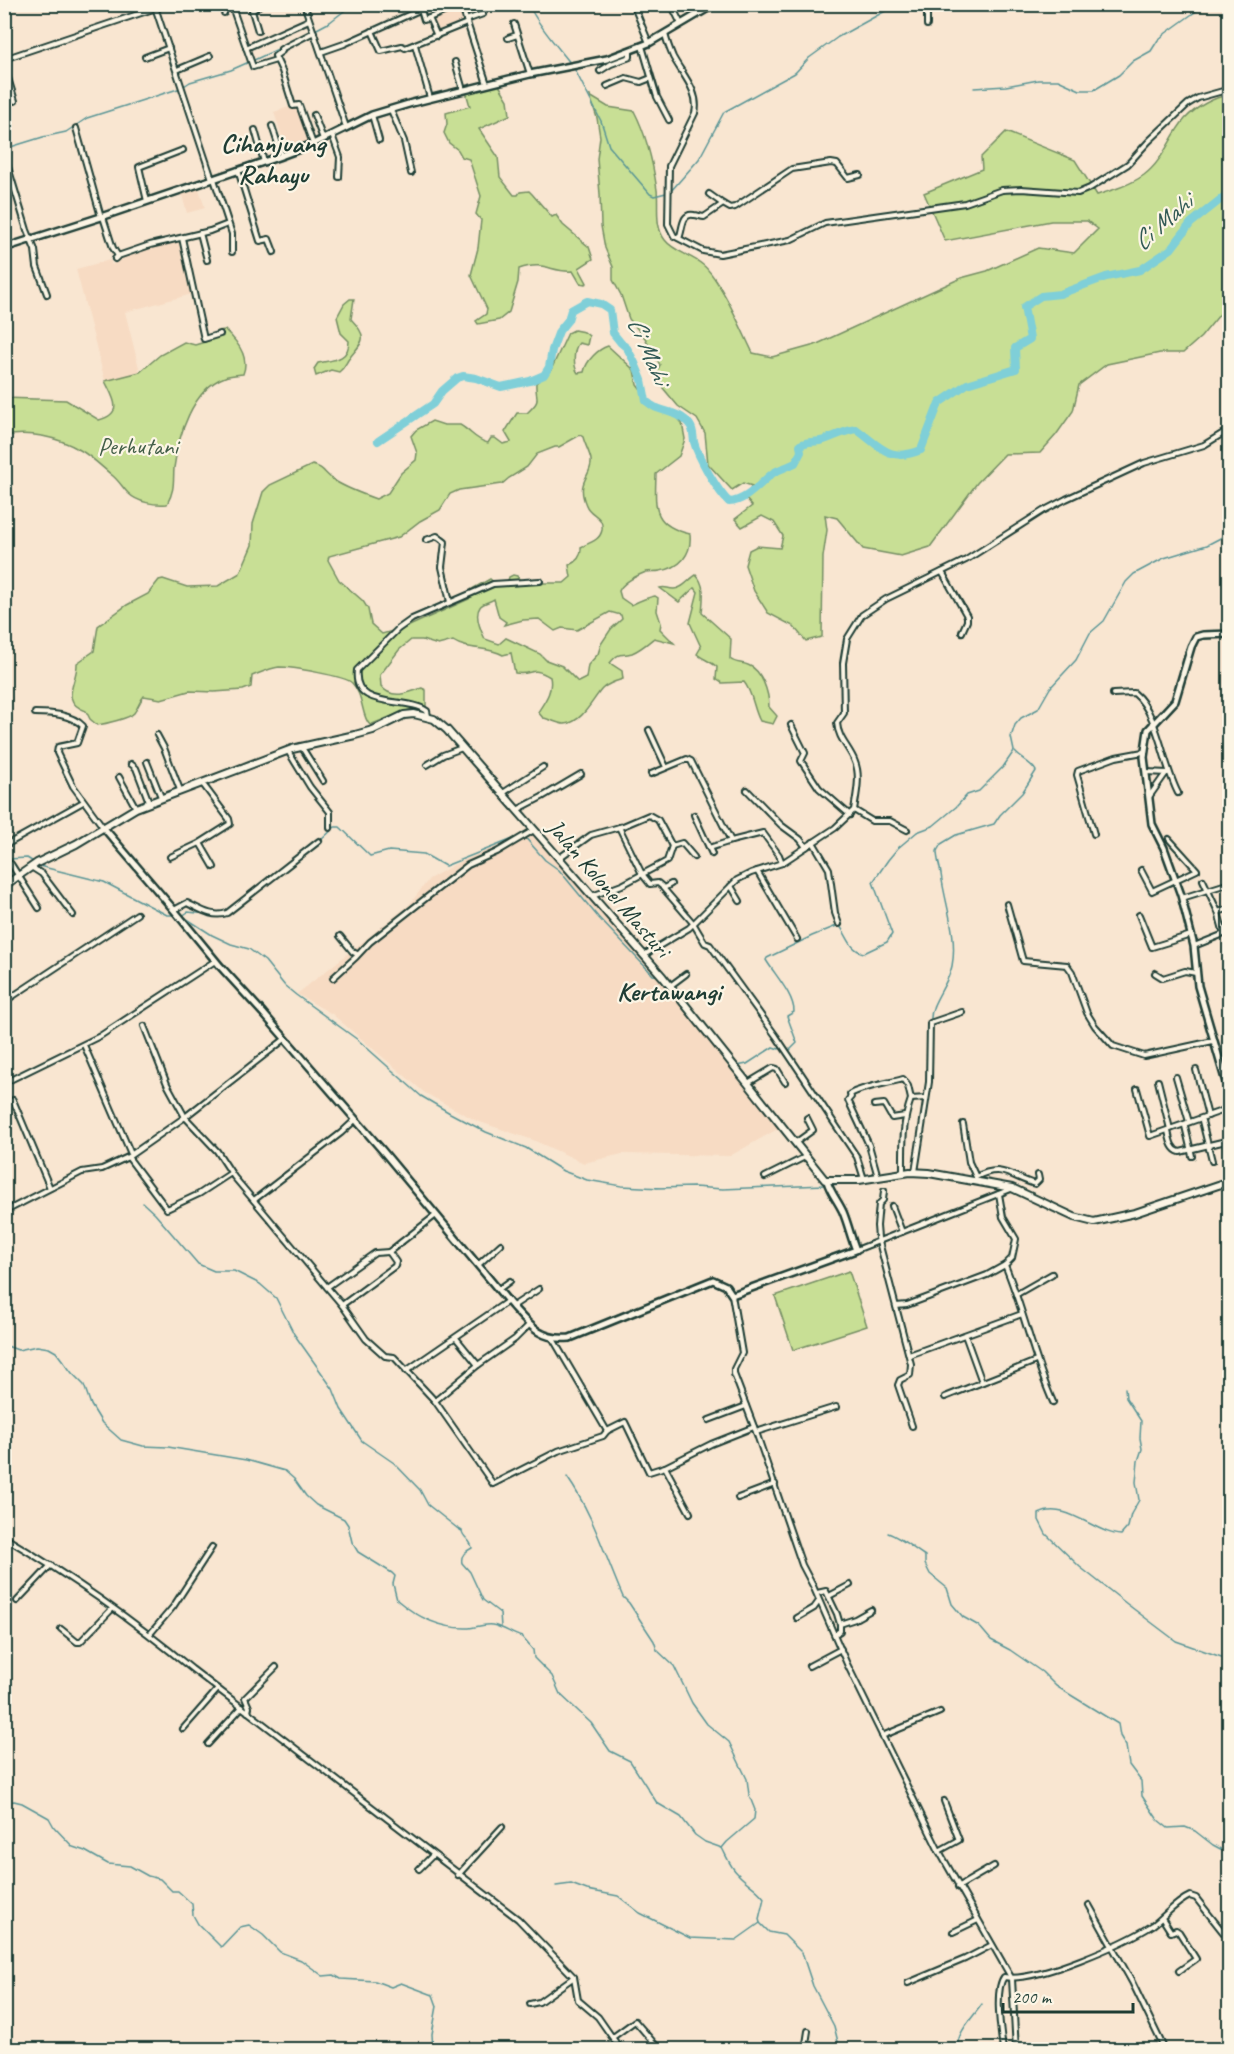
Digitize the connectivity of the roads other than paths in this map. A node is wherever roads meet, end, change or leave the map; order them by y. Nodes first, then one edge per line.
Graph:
1 (168, 4) edge
2 (221, 4) edge
3 (231, 4) edge
4 (261, 4) edge
5 (304, 4) edge
6 (633, 4) edge
7 (671, 4) edge
8 (715, 4) edge
9 (930, 4) edge
10 (461, 5) edge
11 (426, 8) dead end
12 (156, 10) junction
13 (421, 10) junction
14 (224, 13) dead end
15 (483, 14) dead end
16 (429, 18) junction
17 (309, 20) junction
18 (466, 22) junction
19 (514, 24) dead end
20 (681, 24) junction
21 (927, 25) dead end
22 (258, 31) dead end
23 (372, 31) junction
24 (314, 32) junction
25 (665, 34) junction
26 (517, 35) junction
27 (437, 36) junction
28 (508, 38) dead end
29 (649, 43) junction
30 (415, 45) junction
31 (642, 46) junction
32 (170, 48) junction
33 (246, 48) junction
34 (630, 51) junction
35 (321, 52) junction
36 (210, 56) dead end
37 (145, 57) dead end
38 (4, 58) edge
39 (276, 60) junction
40 (455, 62) dead end
41 (4, 65) edge
42 (177, 70) junction
43 (600, 71) dead end
44 (530, 74) junction
45 (651, 78) junction
46 (488, 84) junction
47 (607, 86) dead end
48 (1230, 89) edge
49 (463, 90) junction
50 (430, 98) junction
51 (15, 101) dead end
52 (391, 110) junction
53 (372, 115) junction
54 (314, 116) dead end
55 (669, 120) dead end
56 (272, 126) dead end
57 (346, 127) junction
58 (76, 128) dead end
59 (255, 130) dead end
60 (332, 135) junction
61 (323, 139) junction
62 (379, 140) dead end
63 (313, 144) junction
64 (183, 150) dead end
65 (4, 154) edge
66 (282, 156) junction
67 (264, 162) junction
68 (238, 170) junction
69 (411, 173) dead end
70 (860, 175) dead end
71 (339, 177) dead end
72 (213, 179) junction
73 (709, 194) dead end
74 (147, 201) junction
75 (723, 204) junction
76 (102, 217) junction
77 (228, 224) junction
78 (200, 233) junction
79 (182, 238) junction
80 (679, 238) junction
81 (31, 239) junction
82 (4, 248) edge
83 (232, 252) dead end
84 (274, 252) dead end
85 (207, 260) dead end
86 (47, 294) dead end
87 (220, 334) dead end
88 (1230, 429) edge
89 (426, 540) dead end
90 (942, 572) junction
91 (540, 581) dead end
92 (450, 602) junction
93 (962, 632) dead end
94 (1230, 634) edge
95 (1113, 693) dead end
96 (35, 713) dead end
97 (428, 716) junction
98 (791, 725) dead end
99 (1153, 725) junction
100 (649, 730) dead end
101 (156, 735) dead end
102 (301, 746) junction
103 (462, 748) junction
104 (288, 751) junction
105 (1143, 752) junction
106 (147, 762) dead end
107 (131, 764) dead end
108 (427, 765) dead end
109 (543, 767) dead end
110 (666, 767) junction
111 (1146, 772) junction
112 (1167, 773) junction
113 (581, 774) dead end
114 (651, 774) dead end
115 (119, 777) dead end
116 (322, 781) dead end
117 (202, 782) junction
118 (180, 790) junction
119 (747, 790) dead end
120 (502, 793) junction
121 (1178, 793) dead end
122 (161, 797) junction
123 (1149, 797) junction
124 (83, 802) junction
125 (149, 802) junction
126 (136, 808) junction
127 (517, 810) junction
128 (854, 810) junction
129 (694, 814) dead end
130 (849, 815) junction
131 (103, 827) junction
132 (619, 827) junction
133 (330, 828) dead end
134 (534, 830) junction
135 (907, 830) dead end
136 (1094, 834) dead end
137 (1169, 839) dead end
138 (319, 841) dead end
139 (730, 841) junction
140 (813, 842) junction
141 (200, 843) junction
142 (4, 846) edge
143 (672, 846) junction
144 (806, 847) junction
145 (709, 848) junction
146 (4, 853) edge
147 (712, 854) dead end
148 (170, 857) dead end
149 (694, 857) dead end
150 (559, 858) junction
151 (782, 863) junction
152 (33, 865) junction
153 (214, 867) dead end
154 (1141, 870) dead end
155 (757, 871) junction
156 (642, 874) junction
157 (18, 876) junction
158 (1203, 880) dead end
159 (1176, 881) junction
160 (1230, 883) edge
161 (671, 884) dead end
162 (4, 886) edge
163 (731, 886) junction
164 (663, 888) junction
165 (1207, 890) junction
166 (592, 896) junction
167 (1182, 898) junction
168 (740, 901) dead end
169 (1007, 904) dead end
170 (39, 908) dead end
171 (1230, 908) edge
172 (1218, 912) junction
173 (137, 914) dead end
174 (178, 914) junction
175 (73, 915) dead end
176 (1139, 915) dead end
177 (693, 923) junction
178 (839, 924) dead end
179 (1230, 928) edge
180 (1223, 930) junction
181 (1191, 935) junction
182 (340, 936) dead end
183 (797, 939) dead end
184 (1194, 946) junction
185 (357, 954) junction
186 (644, 955) junction
187 (215, 961) junction
188 (686, 974) dead end
189 (1155, 974) dead end
190 (1198, 974) junction
191 (333, 978) dead end
192 (670, 986) junction
193 (4, 1002) edge
194 (962, 1011) dead end
195 (144, 1026) dead end
196 (286, 1039) junction
197 (1213, 1041) junction
198 (84, 1045) junction
199 (1196, 1070) dead end
200 (1176, 1077) dead end
201 (1158, 1081) dead end
202 (785, 1082) dead end
203 (4, 1083) edge
204 (748, 1083) junction
205 (1137, 1089) dead end
206 (1230, 1096) edge
207 (926, 1098) junction
208 (911, 1099) junction
209 (13, 1100) dead end
210 (874, 1105) dead end
211 (1230, 1108) edge
212 (905, 1116) junction
213 (1208, 1116) junction
214 (185, 1117) junction
215 (807, 1118) dead end
216 (355, 1120) junction
217 (1202, 1120) dead end
218 (1189, 1122) junction
219 (963, 1124) dead end
220 (1185, 1126) dead end
221 (1169, 1130) junction
222 (1230, 1140) edge
223 (794, 1143) junction
224 (1208, 1145) junction
225 (1190, 1149) junction
226 (129, 1156) junction
227 (1192, 1156) dead end
228 (805, 1157) junction
229 (1212, 1161) dead end
230 (903, 1172) junction
231 (915, 1172) junction
232 (231, 1173) junction
233 (1038, 1174) dead end
234 (765, 1177) dead end
235 (878, 1177) junction
236 (864, 1179) junction
237 (977, 1180) junction
238 (1230, 1181) edge
239 (827, 1184) junction
240 (50, 1188) junction
241 (1012, 1188) junction
242 (884, 1191) dead end
243 (999, 1194) junction
244 (254, 1200) junction
245 (892, 1206) dead end
246 (4, 1212) edge
247 (436, 1215) junction
248 (902, 1232) junction
249 (879, 1240) junction
250 (501, 1244) dead end
251 (855, 1250) junction
252 (389, 1252) junction
253 (478, 1265) junction
254 (1005, 1265) junction
255 (1052, 1274) dead end
256 (510, 1281) dead end
257 (327, 1287) junction
258 (538, 1289) dead end
259 (498, 1290) junction
260 (1017, 1294) junction
261 (732, 1295) junction
262 (510, 1304) junction
263 (342, 1305) junction
264 (896, 1306) junction
265 (1022, 1314) junction
266 (529, 1325) junction
267 (965, 1335) junction
268 (456, 1338) junction
269 (553, 1339) junction
270 (909, 1355) junction
271 (1036, 1361) junction
272 (478, 1365) junction
273 (406, 1371) junction
274 (982, 1382) junction
275 (945, 1397) dead end
276 (435, 1401) junction
277 (1053, 1402) dead end
278 (746, 1406) junction
279 (836, 1407) dead end
280 (709, 1420) dead end
281 (912, 1426) dead end
282 (754, 1427) junction
283 (607, 1431) junction
284 (756, 1432) junction
285 (665, 1467) junction
286 (775, 1484) junction
287 (738, 1498) dead end
288 (690, 1513) dead end
289 (4, 1537) edge
290 (212, 1547) dead end
291 (51, 1565) junction
292 (850, 1585) dead end
293 (817, 1593) junction
294 (829, 1596) junction
295 (819, 1600) junction
296 (17, 1601) dead end
297 (112, 1609) junction
298 (871, 1610) dead end
299 (797, 1618) dead end
300 (840, 1624) junction
301 (61, 1629) dead end
302 (150, 1634) junction
303 (836, 1634) junction
304 (841, 1649) junction
305 (809, 1666) dead end
306 (276, 1667) dead end
307 (218, 1689) junction
308 (242, 1707) junction
309 (248, 1712) junction
310 (940, 1712) dead end
311 (183, 1730) dead end
312 (882, 1736) junction
313 (208, 1744) dead end
314 (944, 1801) dead end
315 (502, 1827) dead end
316 (939, 1851) junction
317 (433, 1855) junction
318 (994, 1866) dead end
319 (419, 1869) dead end
320 (458, 1875) junction
321 (958, 1887) junction
322 (1089, 1905) dead end
323 (1162, 1918) junction
324 (978, 1920) junction
325 (952, 1932) dead end
326 (1230, 1941) edge
327 (992, 1945) junction
328 (1113, 1947) junction
329 (1179, 1971) dead end
330 (574, 1977) junction
331 (1012, 1979) junction
332 (908, 1983) dead end
333 (530, 2004) dead end
334 (808, 2031) dead end
335 (613, 2037) junction
336 (621, 2049) edge
337 (660, 2049) edge
338 (806, 2049) edge
339 (1003, 2049) edge
340 (1016, 2049) edge
341 (1165, 2049) edge

1 - 12 street
2 - 14 street
3 - 33 street
4 - 22 street
5 - 17 street
6 - 29 street
7 - 20 street
8 - 20 street
9 - 21 street
10 - 16 street
10 - 18 street
11 - 13 street
12 - 32 street
12 - 38 street
13 - 16 street
13 - 23 street
15 - 18 street
16 - 27 street
17 - 24 street
17 - 33 street
18 - 27 street
18 - 46 street
19 - 26 street
20 - 25 street
23 - 30 street
23 - 35 street
24 - 35 street
24 - 39 street
25 - 29 street
25 - 80 street
26 - 28 street
26 - 44 street
27 - 30 street
29 - 31 street
30 - 50 street
31 - 34 street
31 - 45 street
32 - 37 street
32 - 42 street
33 - 39 street
34 - 43 street
34 - 44 street
35 - 57 street
36 - 42 street
39 - 63 street
40 - 49 street
41 - 51 street
42 - 72 street
44 - 46 street
45 - 47 street
45 - 55 street
46 - 49 street
48 - 80 street
49 - 50 street
50 - 52 street
52 - 53 street
52 - 69 street
53 - 57 street
53 - 62 street
54 - 61 street
56 - 66 street
57 - 60 street
58 - 76 street
59 - 67 street
60 - 61 street
60 - 71 street
61 - 63 street
63 - 66 street
64 - 74 street
65 - 81 street
66 - 67 street
67 - 68 street
68 - 72 street
68 - 84 street
70 - 75 street
72 - 74 street
72 - 77 street
73 - 75 street
74 - 76 street
75 - 80 street
76 - 79 street
76 - 81 street
77 - 78 street
77 - 83 street
78 - 79 street
78 - 85 street
79 - 87 street
81 - 82 street
81 - 86 street
88 - 90 street
89 - 92 street
90 - 93 street
90 - 128 street
91 - 92 street
92 - 97 street
94 - 99 street
95 - 99 street
96 - 124 street
97 - 102 main road
97 - 103 main road, Jalan Kolonel Masturi
98 - 130 street
99 - 105 street
99 - 112 street
100 - 110 street
101 - 118 street
102 - 104 main road
102 - 116 street
103 - 108 street
103 - 120 main road, Jalan Kolonel Masturi
104 - 117 main road
104 - 133 street
105 - 111 street
105 - 136 street
106 - 122 street
107 - 125 street
109 - 120 street
110 - 114 street
110 - 139 street
111 - 112 street
111 - 123 street
112 - 121 street
112 - 123 street
113 - 127 street
115 - 126 street
117 - 118 main road
117 - 141 street
118 - 122 main road
119 - 144 street
120 - 127 main road, Jalan Kolonel Masturi
122 - 125 main road
123 - 159 street
124 - 131 street
124 - 142 street
125 - 126 main road
126 - 131 main road
127 - 134 main road, Jalan Kolonel Masturi
128 - 130 street
128 - 135 street
129 - 145 street
130 - 140 street
131 - 152 main road
131 - 174 street
132 - 143 street
132 - 150 street
132 - 156 street
134 - 150 main road, Jalan Kolonel Masturi
134 - 185 street
137 - 159 street
138 - 174 street
139 - 145 street
139 - 151 street
140 - 144 street
140 - 178 street
141 - 148 street
141 - 153 street
143 - 149 street
143 - 156 street
144 - 151 street
145 - 147 street
146 - 157 street
150 - 166 main road, Jalan Kolonel Masturi
151 - 155 street
152 - 157 main road
152 - 175 street
154 - 159 street
155 - 163 street
155 - 183 street
156 - 164 street
156 - 166 street
157 - 162 main road
157 - 170 street
158 - 165 street
159 - 167 street
160 - 165 street
161 - 164 street
163 - 168 street
163 - 177 street
164 - 177 street
165 - 167 street
165 - 172 street
166 - 186 main road, Jalan Kolonel Masturi
167 - 181 street
169 - 197 street
171 - 172 street
172 - 180 street
173 - 193 street
174 - 187 street
176 - 181 street
177 - 186 street
177 - 236 street
179 - 180 street
180 - 184 street
181 - 184 street
182 - 185 street
184 - 190 street
185 - 191 street
186 - 192 main road, Jalan Kolonel Masturi
187 - 196 street
187 - 198 street
188 - 192 street
189 - 190 street
190 - 197 street
192 - 204 main road, Jalan Kolonel Masturi
194 - 207 street
195 - 214 street
196 - 214 street
196 - 216 street
197 - 206 street
198 - 203 street
198 - 226 street
199 - 213 street
200 - 218 street
201 - 221 street
202 - 204 street
204 - 223 main road, Jalan Kolonel Masturi
205 - 221 street
207 - 208 street
207 - 231 street
208 - 212 street
208 - 235 street
209 - 240 street
210 - 212 street
211 - 213 street
212 - 230 street
213 - 218 street
214 - 226 street
214 - 232 street
215 - 223 street
216 - 244 street
216 - 247 street
217 - 224 street
218 - 221 street
219 - 237 street
220 - 225 street
221 - 225 street
222 - 224 street
223 - 228 main road, Jalan Kolonel Masturi
224 - 225 street
224 - 229 street
225 - 227 street
226 - 232 street
226 - 240 street
228 - 234 street
228 - 239 main road, Jalan Kolonel Masturi
230 - 231 main road
230 - 235 main road
231 - 237 main road
232 - 244 street
233 - 237 street
235 - 236 main road
236 - 239 main road
237 - 241 main road
238 - 241 main road
239 - 251 street
240 - 246 street
241 - 243 street
242 - 249 street
243 - 248 street
243 - 254 street
244 - 257 street
245 - 248 street
247 - 252 street
247 - 253 street
248 - 249 street
249 - 251 street
249 - 264 street
250 - 253 street
251 - 261 street
252 - 257 street
252 - 263 street
253 - 259 street
254 - 260 street
254 - 264 street
255 - 260 street
256 - 259 street
257 - 263 street
258 - 262 street
259 - 262 street
260 - 265 street
261 - 269 street
261 - 278 street
262 - 266 street
262 - 268 street
263 - 273 street
264 - 270 street
265 - 267 street
265 - 271 street
266 - 269 street
266 - 272 street
267 - 270 street
267 - 274 street
268 - 272 street
268 - 273 street
269 - 283 street
270 - 281 street
271 - 274 street
271 - 277 street
272 - 276 street
273 - 276 street
274 - 275 street
276 - 283 street
278 - 280 street
278 - 282 street
279 - 284 street
282 - 284 street
282 - 285 street
283 - 285 street
284 - 286 street
285 - 288 street
286 - 287 street
286 - 293 street
289 - 291 street
290 - 302 street
291 - 296 street
291 - 297 street
292 - 294 street
293 - 294 street
293 - 295 street
294 - 300 street
295 - 299 street
295 - 303 street
297 - 301 street
297 - 302 street
298 - 300 street
300 - 303 street
302 - 307 street
303 - 304 street
304 - 305 street
304 - 312 street
306 - 309 street
307 - 308 street
307 - 311 street
308 - 309 street
308 - 313 street
309 - 317 street
310 - 312 street
312 - 316 street
314 - 316 street
315 - 320 street
316 - 321 street
317 - 319 street
317 - 320 street
318 - 321 street
320 - 330 street
321 - 324 street
322 - 328 street
323 - 326 street
323 - 328 street
323 - 329 street
324 - 325 street
324 - 327 street
327 - 331 street
327 - 332 street
328 - 331 street
328 - 341 street
330 - 333 street
330 - 335 street
331 - 339 street
331 - 340 street
334 - 338 street
335 - 336 street
335 - 337 street

